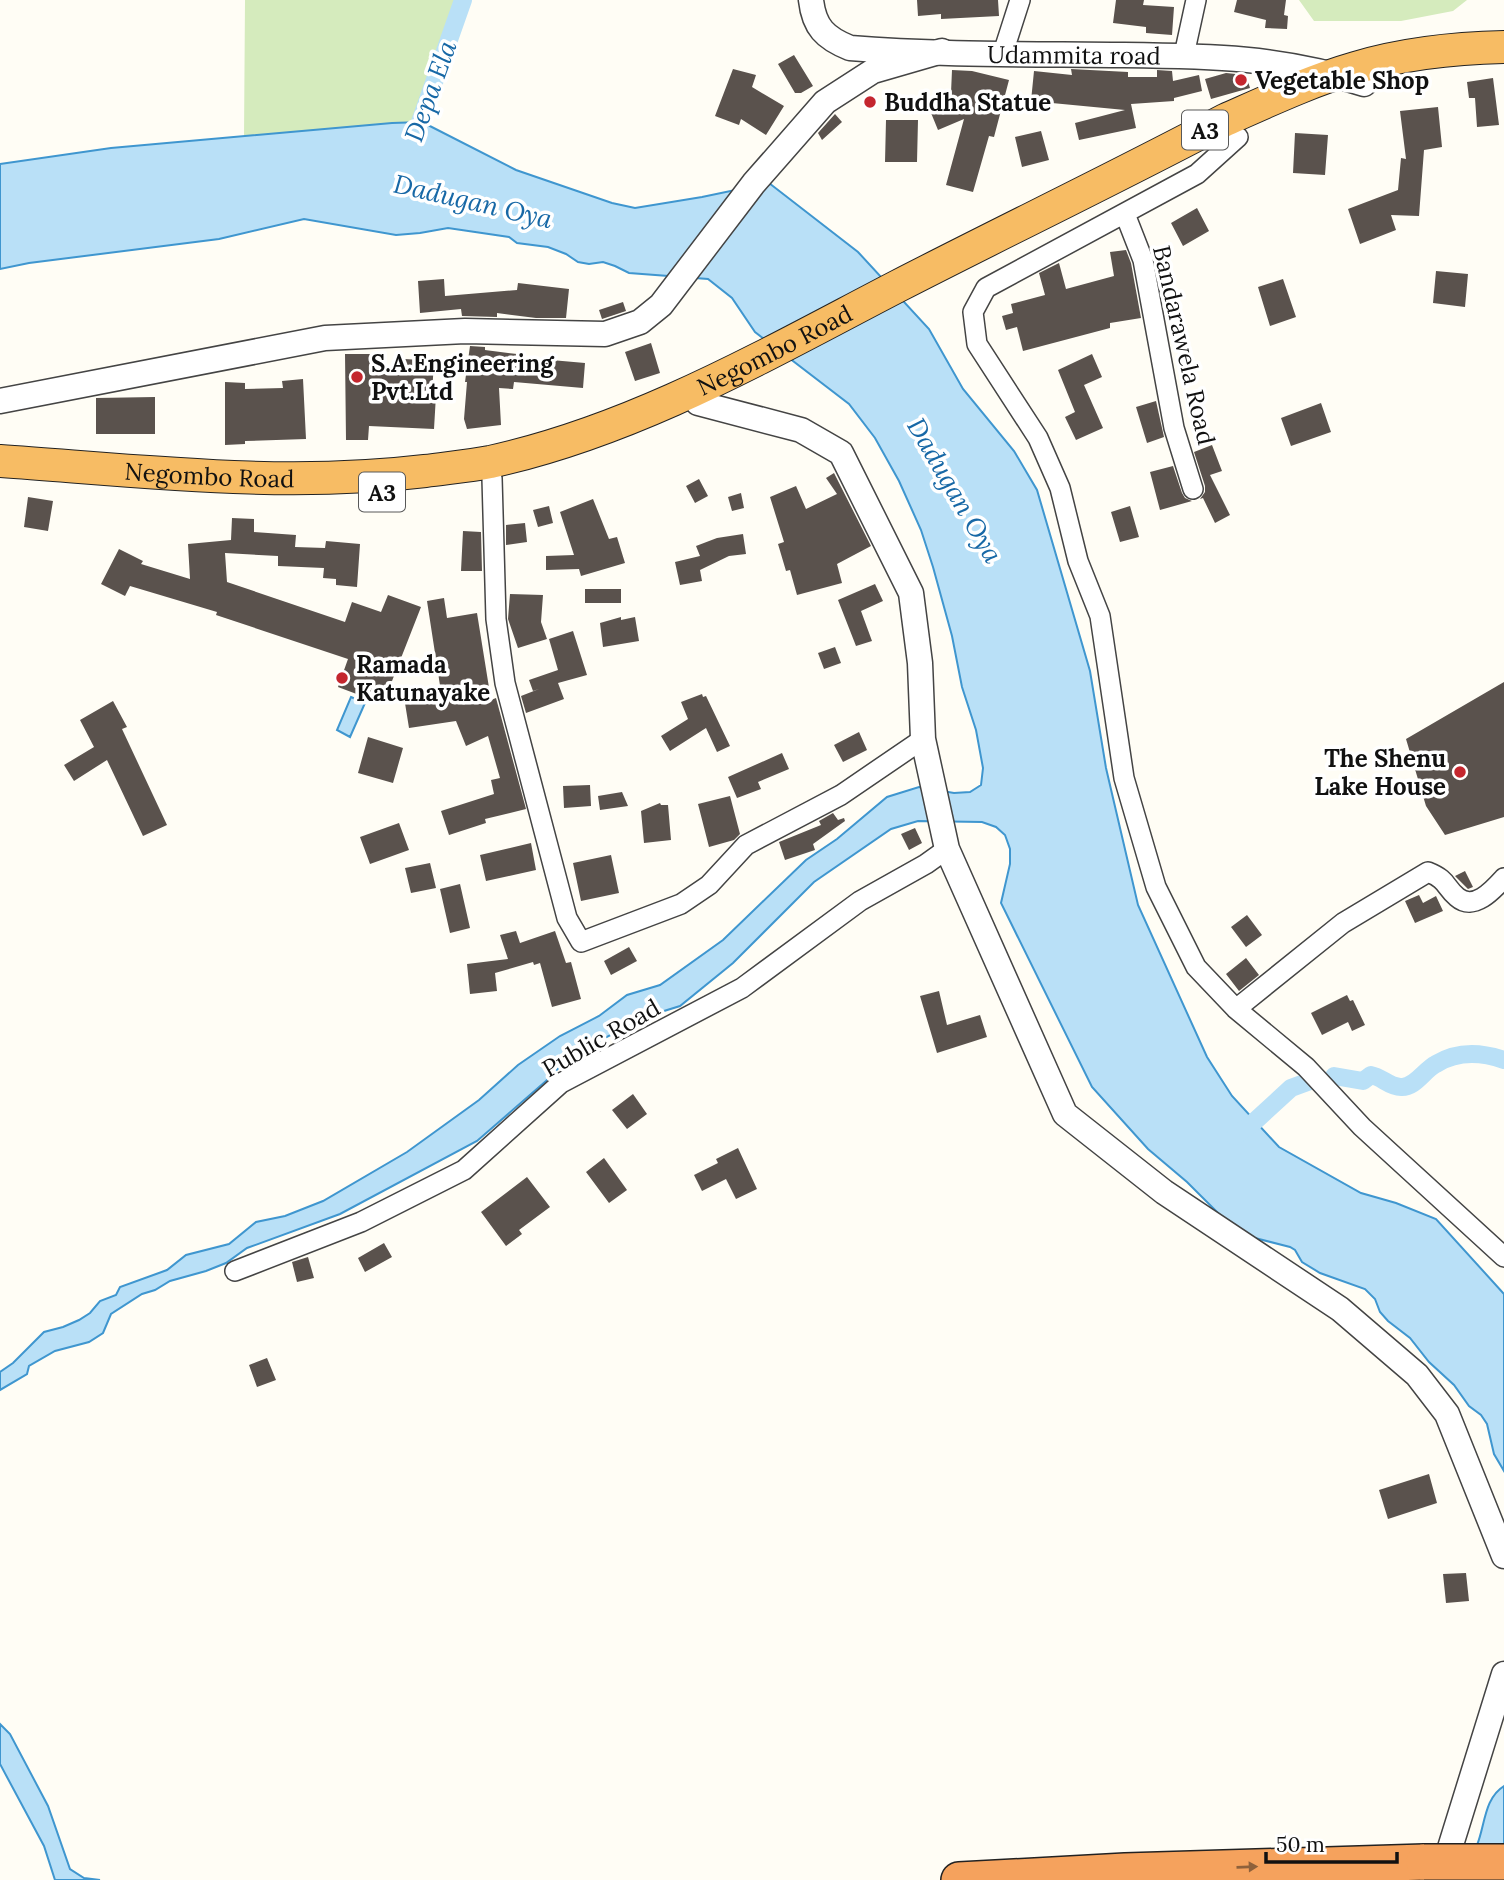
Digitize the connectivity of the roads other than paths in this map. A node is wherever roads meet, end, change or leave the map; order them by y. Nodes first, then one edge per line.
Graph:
1 (811, 0) edge
2 (1020, 0) edge
3 (1196, 0) edge
4 (1504, 47) edge
5 (942, 51) junction
6 (1003, 53) junction
7 (1184, 55) junction
8 (1504, 65) edge
9 (1335, 74) junction
10 (1364, 84) junction
11 (1238, 137) junction
12 (1125, 214) junction
13 (929, 279) junction
14 (742, 374) junction
15 (0, 401) edge
16 (698, 403) junction
17 (0, 461) edge
18 (0, 478) edge
19 (492, 478) junction
20 (1193, 489) dead end
21 (923, 739) junction
22 (945, 839) junction
23 (1504, 878) edge
24 (1236, 1009) junction
25 (1504, 1257) edge
26 (235, 1271) dead end
27 (1504, 1556) edge
28 (1504, 1674) edge
29 (1504, 1862) edge
30 (1432, 1871) edge
31 (959, 1880) edge

1 - 5 street, Udammita road
2 - 6 street
3 - 7 street
4 - 9 highway, Negombo Road / A3
5 - 6 street, Udammita road
5 - 15 street
6 - 7 street, Udammita road
7 - 9 street, Udammita road
8 - 10 highway, Negombo Road / A3
9 - 10 street, Udammita road
9 - 13 highway, Negombo Road / A3
10 - 11 highway, Negombo Road / A3
11 - 12 street
11 - 13 highway, Negombo Road / A3
12 - 20 street, Bandarawela Road
12 - 24 street
13 - 14 highway, Negombo Road / A3
14 - 16 highway, Negombo Road / A3
14 - 17 highway, Negombo Road / A3
16 - 19 highway, Negombo Road / A3
16 - 21 street
18 - 19 highway, Negombo Road / A3
19 - 21 street
21 - 22 street
22 - 26 street, Public Road
22 - 27 street
23 - 24 street
24 - 25 street
28 - 30 street
29 - 30 highway, bridge
31 -> 30 highway

